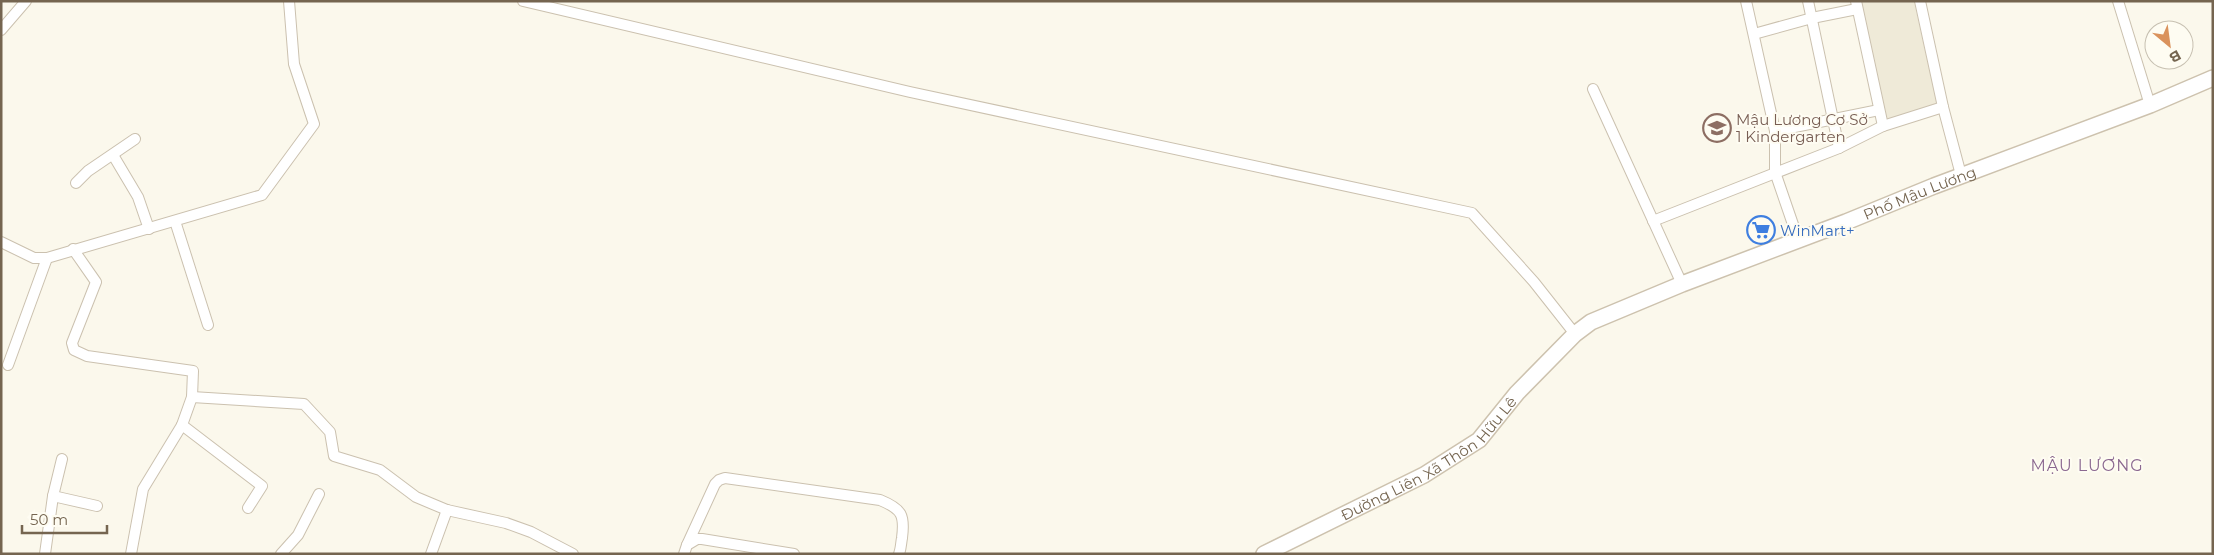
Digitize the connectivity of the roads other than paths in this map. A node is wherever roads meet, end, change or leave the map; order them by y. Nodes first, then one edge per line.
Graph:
1 (26, 1) edge
2 (289, 1) edge
3 (522, 1) edge
4 (1746, 1) edge
5 (1808, 1) edge
6 (1920, 1) edge
7 (2118, 1) edge
8 (1856, 5) edge
9 (1812, 18) junction
10 (1, 30) edge
11 (1754, 34) junction
12 (2213, 78) edge
13 (1593, 88) dead end
14 (2150, 105) junction
15 (1943, 107) junction
16 (1879, 110) junction
17 (1833, 118) junction
18 (1883, 126) junction
19 (1775, 131) junction
20 (136, 139) dead end
21 (1839, 148) junction
22 (113, 154) junction
23 (1774, 172) junction
24 (1961, 175) junction
25 (76, 183) dead end
26 (175, 221) junction
27 (1653, 221) junction
28 (149, 229) junction
29 (1798, 239) junction
30 (1, 242) edge
31 (74, 249) junction
32 (47, 258) junction
33 (1682, 284) junction
34 (208, 325) dead end
35 (1574, 334) junction
36 (8, 365) dead end
37 (192, 397) junction
38 (182, 425) junction
39 (62, 459) dead end
40 (319, 494) dead end
41 (54, 496) junction
42 (97, 506) dead end
43 (248, 508) dead end
44 (447, 510) junction
45 (685, 549) edge
46 (572, 553) edge
47 (45, 554) edge
48 (131, 554) edge
49 (281, 554) edge
50 (431, 554) edge
51 (794, 554) edge
52 (899, 554) edge
53 (1264, 554) edge

1 - 10 street
2 - 26 street
3 - 35 street
4 - 11 street
5 - 9 street
6 - 15 street
7 - 14 street
8 - 9 street
8 - 16 street
9 - 11 street
9 - 17 street
11 - 19 street
12 - 14 street, Phố Mậu Lương
13 - 27 street
14 - 24 street, Phố Mậu Lương
15 - 18 street
15 - 24 street
16 - 17 street
16 - 18 street
17 - 19 street
17 - 21 street
18 - 21 street
19 - 23 street
20 - 22 street
21 - 23 street
22 - 25 street
22 - 28 street
23 - 27 street
23 - 29 street
24 - 29 street, Phố Mậu Lương
26 - 28 street
26 - 34 street
27 - 33 street
28 - 31 street
29 - 33 street, Phố Mậu Lương
30 - 32 street
31 - 32 street
31 - 37 street
32 - 36 street
33 - 35 street, Phố Mậu Lương
35 - 53 street, Đường Liên Xã Thôn Hữu Lê
37 - 38 street
37 - 44 street
38 - 43 street
38 - 48 street
39 - 41 street
40 - 49 street
41 - 42 street
41 - 47 street
44 - 46 street
44 - 50 street
45 - 51 street
45 - 52 street

